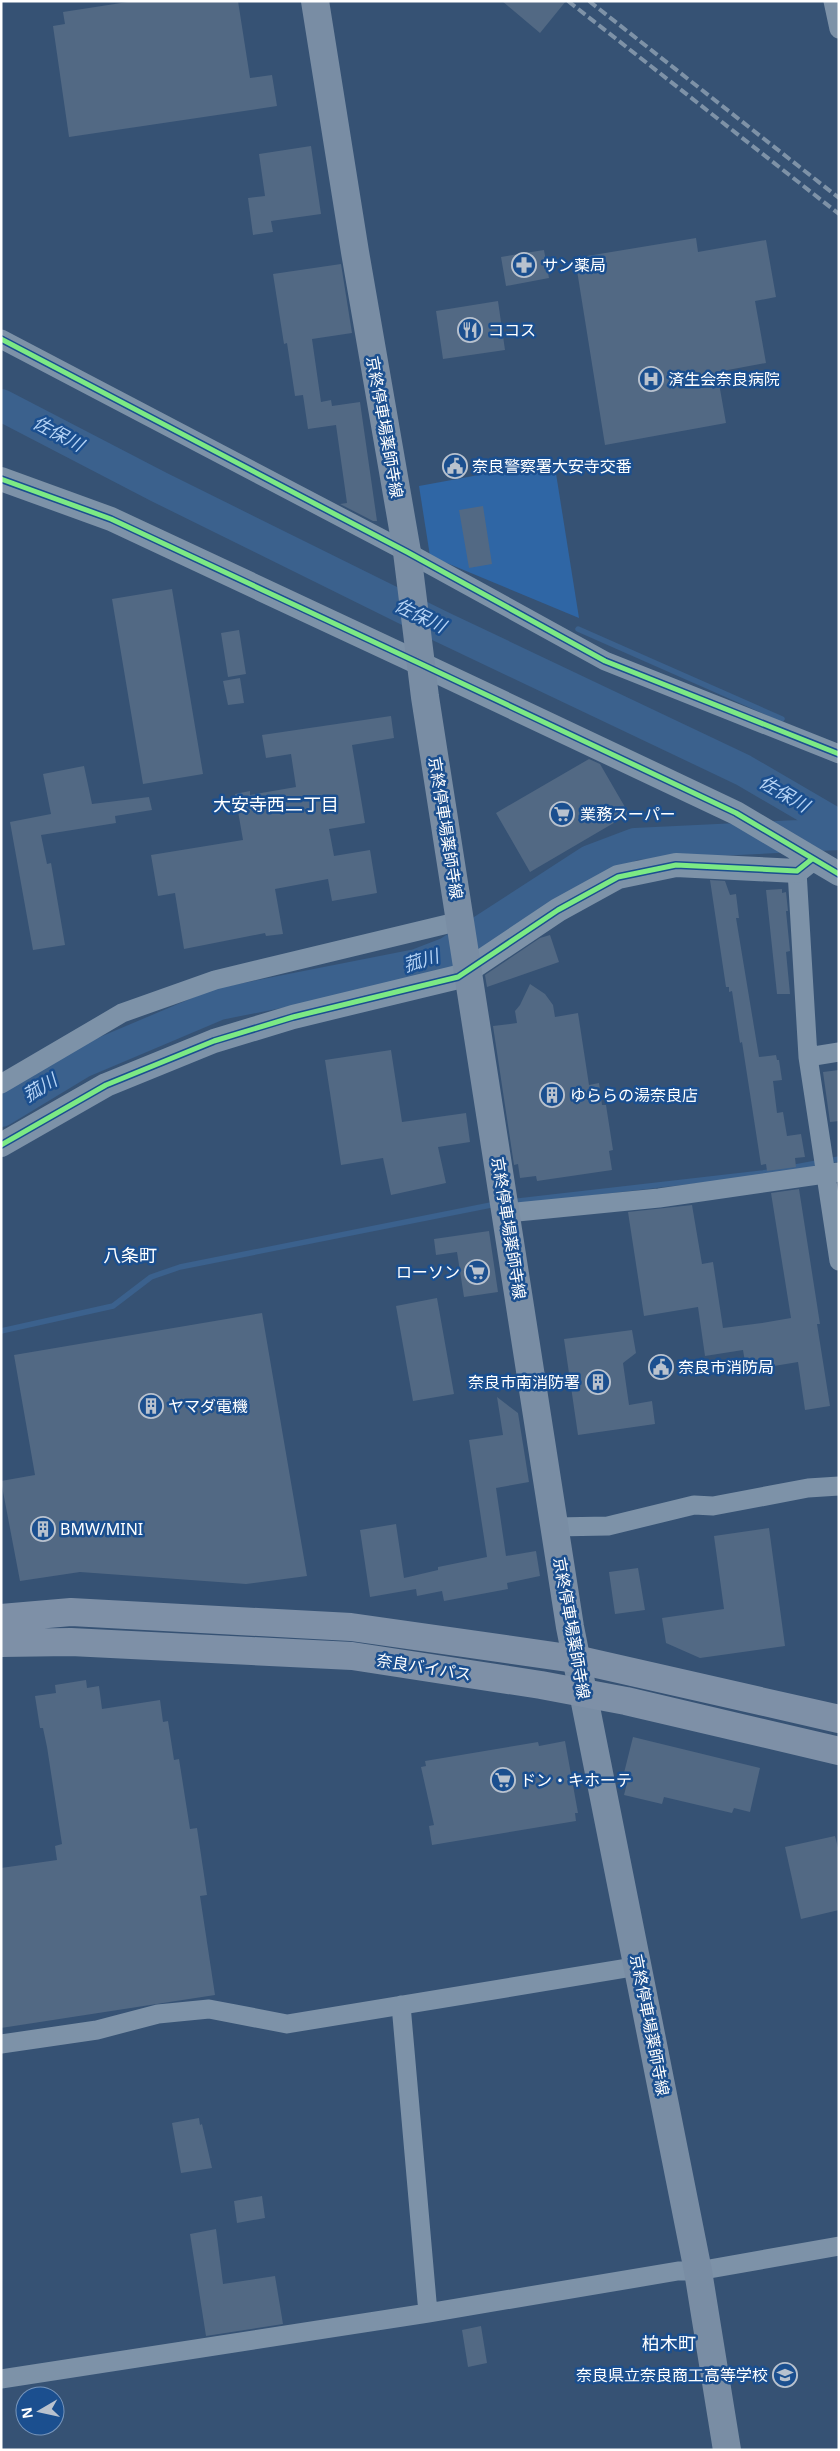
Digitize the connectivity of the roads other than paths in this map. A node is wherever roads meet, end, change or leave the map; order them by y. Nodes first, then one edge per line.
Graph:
1 (315, 1) edge
2 (833, 1) edge
3 (839, 29) edge
4 (1, 338) edge
5 (1, 479) edge
6 (407, 559) junction
7 (420, 658) junction
8 (839, 754) edge
9 (804, 865) junction
10 (839, 874) edge
11 (461, 924) junction
12 (468, 964) junction
13 (839, 1052) edge
14 (808, 1057) junction
15 (1, 1084) edge
16 (1, 1145) edge
17 (832, 1173) edge
18 (507, 1213) junction
19 (839, 1261) edge
20 (839, 1486) edge
21 (555, 1527) junction
22 (1, 1618) edge
23 (1, 1643) edge
24 (575, 1659) junction
25 (582, 1693) junction
26 (839, 1719) edge
27 (839, 1751) edge
28 (639, 1966) junction
29 (401, 2005) junction
30 (1, 2044) edge
31 (839, 2246) edge
32 (698, 2271) junction
33 (428, 2313) junction
34 (1, 2379) edge
35 (727, 2450) edge

1 - 6 main road, 京終停車場薬師寺線
2 - 3 street
4 - 6 street
5 - 7 street
6 - 7 main road, 京終停車場薬師寺線
6 - 8 street
7 - 9 street
7 - 11 main road, 京終停車場薬師寺線
9 - 10 street
9 - 12 street
9 - 14 street
11 - 12 main road, 京終停車場薬師寺線
11 - 15 street
12 - 16 street
12 - 18 main road, 京終停車場薬師寺線
13 - 14 street
14 - 17 street
17 - 18 street
17 - 19 street
18 - 21 main road, 京終停車場薬師寺線
20 - 21 street
21 - 24 main road, 京終停車場薬師寺線
22 - 24 highway, 奈良バイパス
23 - 25 highway, 奈良バイパス
24 - 25 main road, 京終停車場薬師寺線
24 - 26 highway, 奈良バイパス
25 - 27 highway, 奈良バイパス
25 - 28 main road, 京終停車場薬師寺線
28 - 29 street
28 - 32 main road, 京終停車場薬師寺線
29 - 30 street
29 - 33 street
31 - 32 street
32 - 33 street
32 - 35 main road, 京終停車場薬師寺線
33 - 34 street

